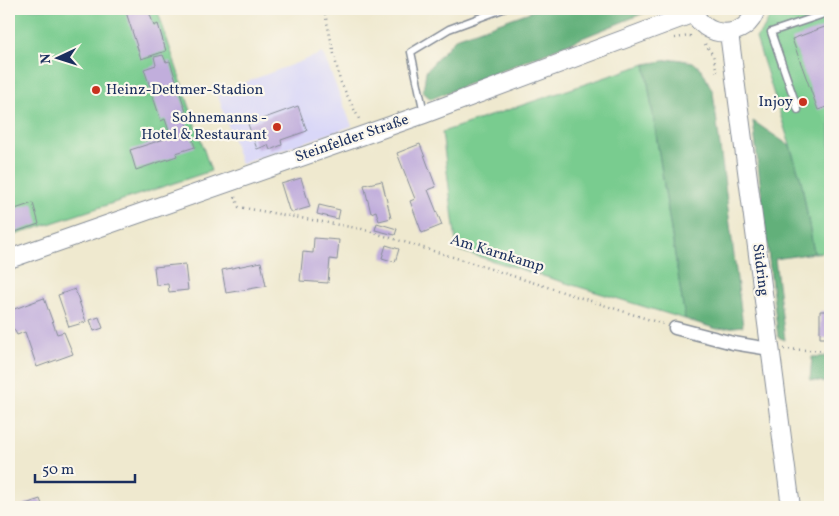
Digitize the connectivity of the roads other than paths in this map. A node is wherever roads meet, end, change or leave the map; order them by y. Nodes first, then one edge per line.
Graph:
1 (503, 9) edge
2 (756, 9) edge
3 (693, 11) edge
4 (830, 12) edge
5 (729, 33) junction
6 (798, 110) dead end
7 (424, 114) junction
8 (9, 258) edge
9 (675, 328) road end
10 (770, 349) junction
11 (791, 507) edge

1 - 7 lane
2 - 5 street
3 - 5 street, Steinfelder Straße
3 - 7 street, Steinfelder Straße
4 - 6 lane
5 - 10 street, Südring
7 - 8 street, Steinfelder Straße
9 - 10 street
10 - 11 street, Südring

